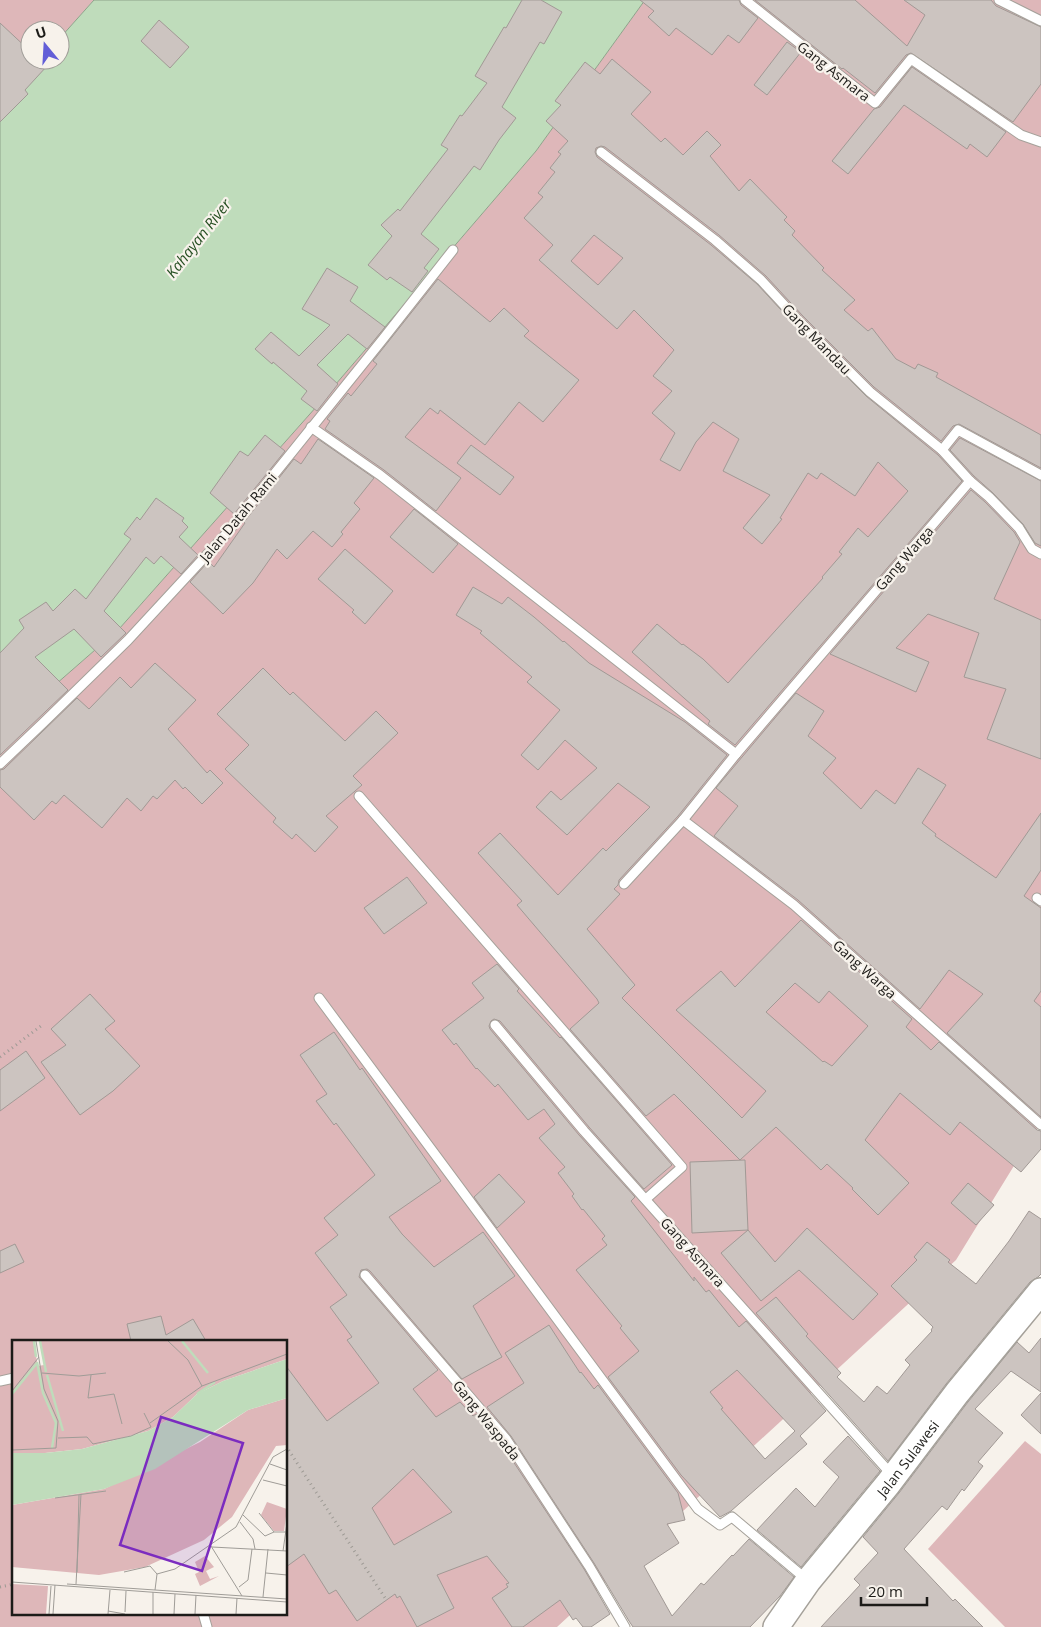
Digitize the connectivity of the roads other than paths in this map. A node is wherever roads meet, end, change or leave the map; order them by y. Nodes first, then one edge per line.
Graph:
1 (745, 0) edge
2 (999, 0) edge
3 (1041, 21) edge
4 (1041, 142) edge
5 (602, 152) dead end
6 (453, 250) dead end
7 (311, 427) junction
8 (942, 450) junction
9 (1041, 475) edge
10 (970, 481) junction
11 (1041, 554) edge
12 (736, 754) junction
13 (0, 764) edge
14 (359, 796) dead end
15 (683, 820) junction
16 (624, 884) dead end
17 (320, 998) dead end
18 (496, 1025) dead end
19 (1041, 1125) edge
20 (646, 1199) junction
21 (365, 1275) dead end
22 (1041, 1290) edge
23 (894, 1477) junction
24 (808, 1581) junction
25 (203, 1614) edge
26 (206, 1627) edge
27 (625, 1627) edge
28 (776, 1627) edge

1 - 4 lane, Gang Asmara
2 - 3 lane
5 - 8 lane, Gang Mandau
6 - 7 lane, Jalan Datah Rami
7 - 12 lane
7 - 13 lane, Jalan Datah Rami
8 - 9 lane
8 - 10 lane, Gang Mandau
10 - 11 lane, Gang Mandau
10 - 12 lane, Gang Warga
12 - 15 lane, Gang Warga
14 - 20 lane
15 - 16 lane, Gang Warga
15 - 19 lane, Gang Warga
17 - 24 lane
18 - 20 lane, Gang Asmara
20 - 23 lane, Gang Asmara
21 - 27 lane, Gang Waspada
22 - 23 street, Jalan Sulawesi
23 - 24 street, Jalan Sulawesi
24 - 28 street, Jalan Sulawesi
25 - 26 lane

